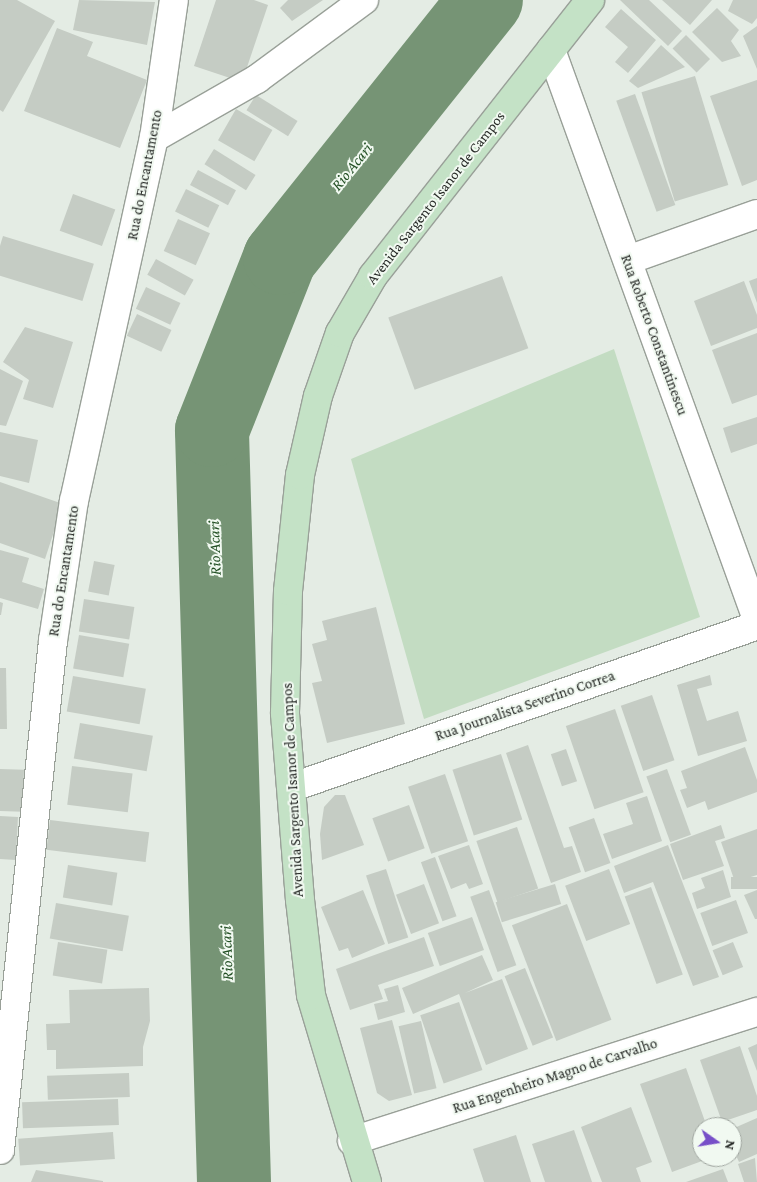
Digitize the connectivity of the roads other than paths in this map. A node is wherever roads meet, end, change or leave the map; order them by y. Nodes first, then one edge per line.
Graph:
1 (174, 0) edge
2 (364, 0) edge
3 (590, 0) edge
4 (551, 50) junction
5 (154, 138) junction
6 (757, 214) edge
7 (628, 260) junction
8 (757, 619) edge
9 (757, 625) edge
10 (293, 787) junction
11 (757, 1012) edge
12 (0, 1141) edge
13 (352, 1141) junction
14 (367, 1182) edge

1 - 5 street, Rua do Encantamento
2 - 5 street
3 - 4 street, Avenida Sargento Isanor de Campos
4 - 7 street, Rua Roberto Constantinescu
4 - 10 street, Avenida Sargento Isanor de Campos
5 - 12 street, Rua do Encantamento
6 - 7 street
7 - 8 street, Rua Roberto Constantinescu
9 - 10 street, Rua Journalista Severino Correa
10 - 13 street, Avenida Sargento Isanor de Campos
11 - 13 street, Rua Engenheiro Magno de Carvalho
13 - 14 street, Avenida Sargento Isanor de Campos

